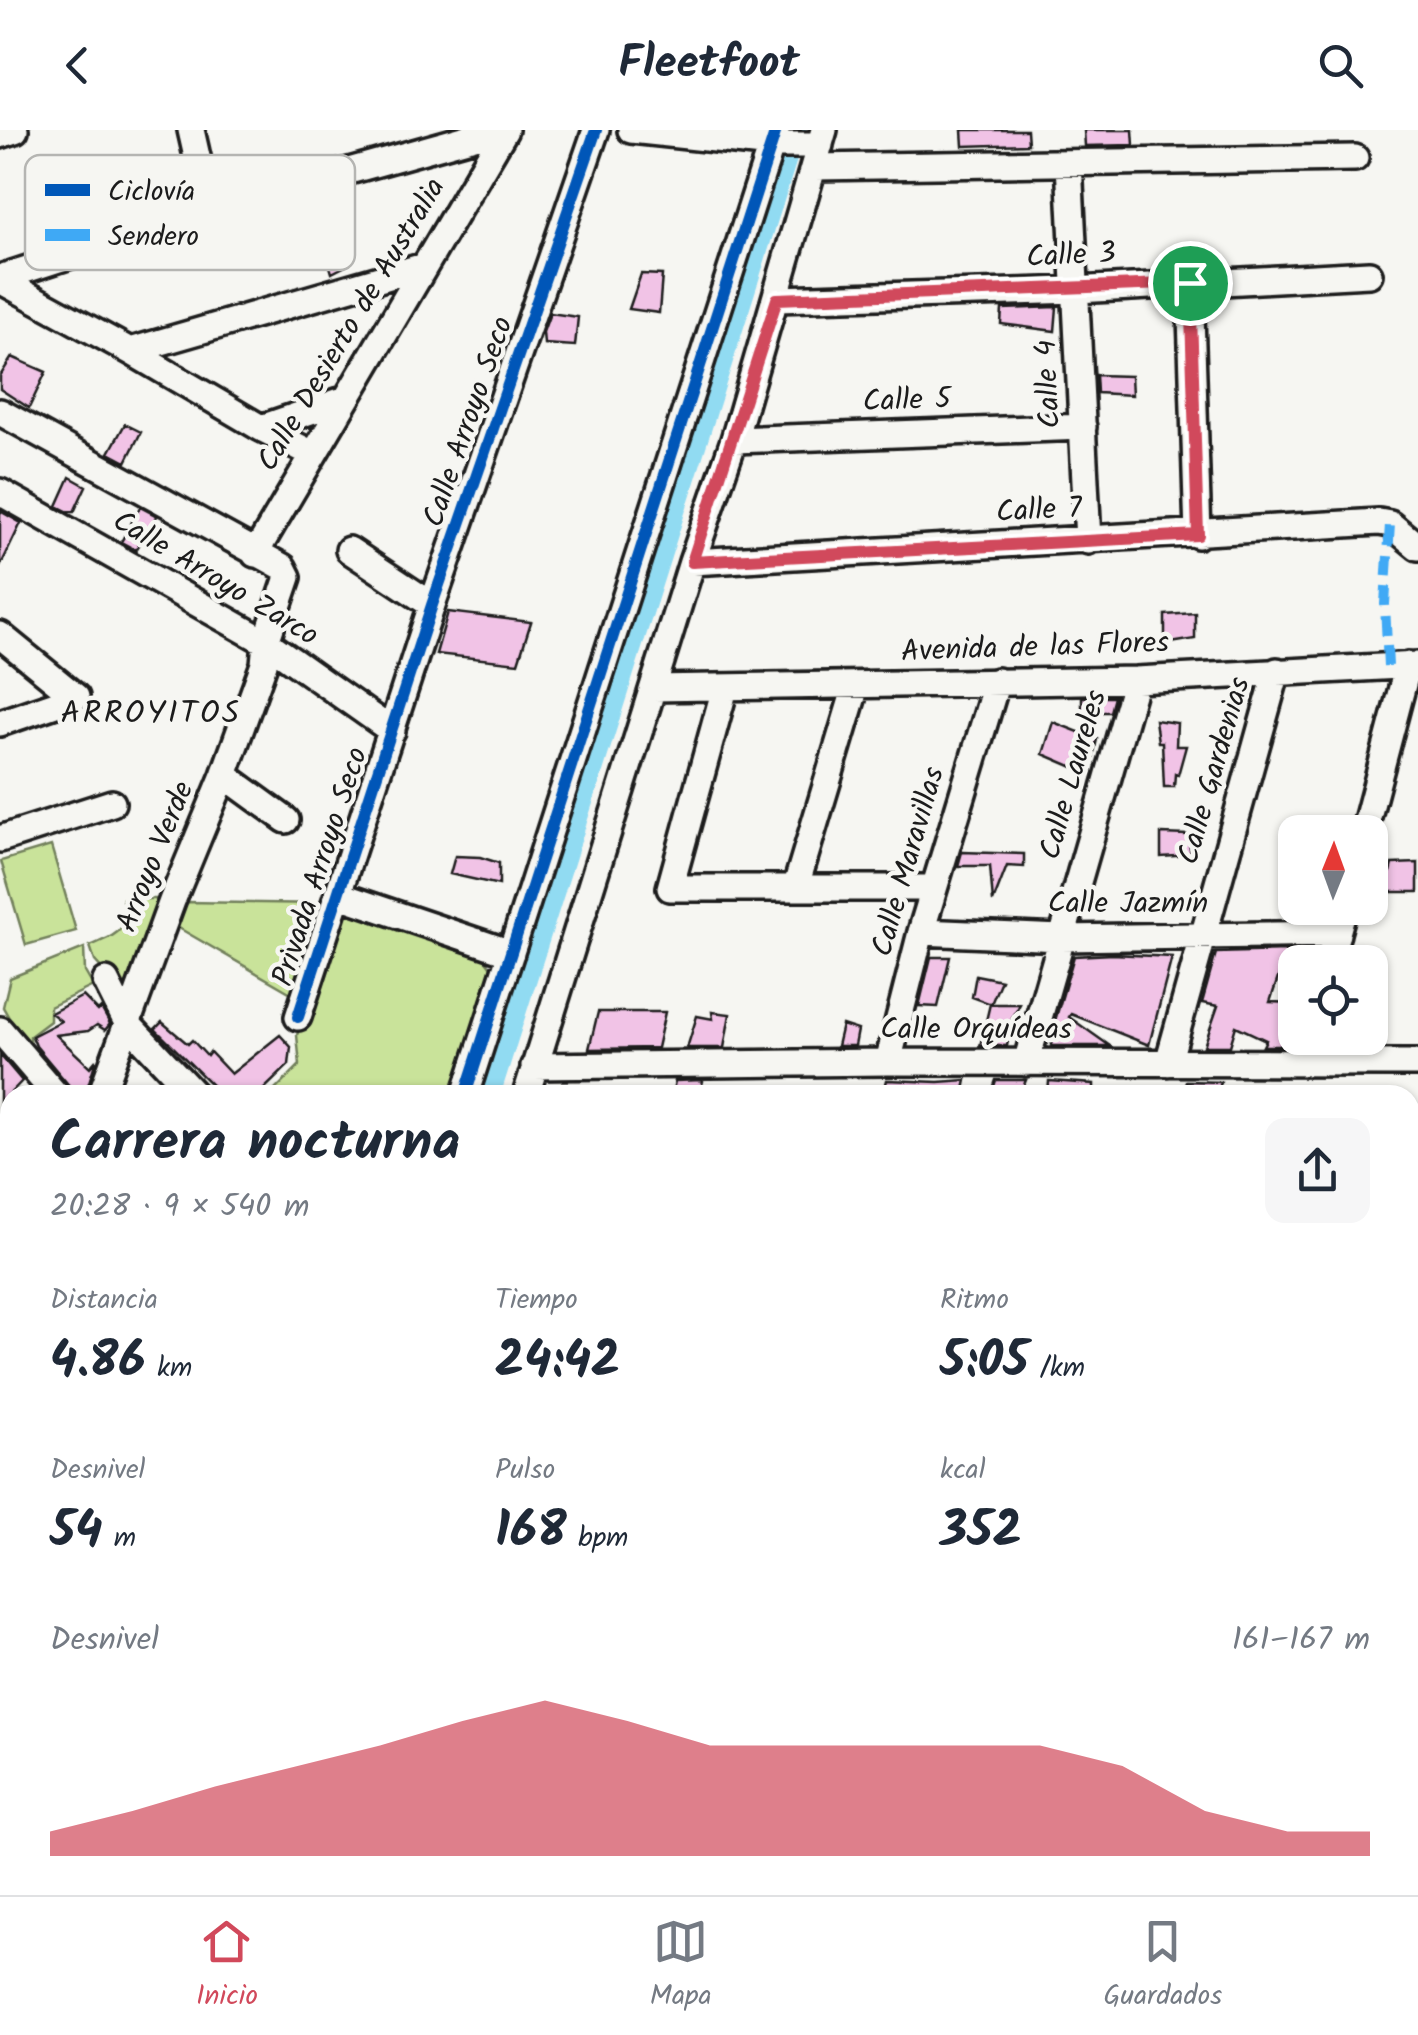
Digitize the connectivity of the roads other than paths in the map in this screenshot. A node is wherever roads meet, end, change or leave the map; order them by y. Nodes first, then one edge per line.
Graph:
1 (15, 130) edge
2 (191, 130) edge
3 (496, 130) edge
4 (505, 130) edge
5 (596, 130) edge
6 (631, 130) edge
7 (0, 136) edge
8 (775, 140) edge
9 (818, 147) edge
10 (197, 155) edge
11 (1355, 158) dead end
12 (1069, 163) junction
13 (355, 169) edge
14 (424, 266) junction
15 (27, 270) edge
16 (1368, 274) dead end
17 (0, 279) edge
18 (1190, 283) junction
19 (1077, 290) junction
20 (777, 299) junction
21 (130, 350) junction
22 (346, 398) junction
23 (0, 412) edge
24 (1084, 426) junction
25 (261, 428) junction
26 (734, 440) junction
27 (312, 454) junction
28 (0, 492) edge
29 (1198, 535) junction
30 (1088, 541) junction
31 (1418, 546) edge
32 (349, 550) dead end
33 (255, 554) junction
34 (692, 562) junction
35 (432, 605) junction
36 (0, 635) edge
37 (266, 642) junction
38 (1413, 665) edge
39 (1276, 671) junction
40 (1136, 680) junction
41 (997, 681) junction
42 (856, 686) junction
43 (653, 688) junction
44 (725, 688) junction
45 (0, 723) edge
46 (392, 731) junction
47 (224, 775) junction
48 (103, 806) dead end
49 (1369, 815) edge
50 (286, 820) dead end
51 (0, 839) edge
52 (796, 886) junction
53 (933, 888) junction
54 (339, 895) junction
55 (1339, 925) edge
56 (920, 932) junction
57 (1336, 934) junction
58 (1202, 936) junction
59 (1061, 938) junction
60 (1333, 945) edge
61 (511, 952) junction
62 (106, 981) dead end
63 (298, 1017) dead end
64 (128, 1022) junction
65 (0, 1030) edge
66 (1278, 1053) edge
67 (1349, 1055) edge
68 (888, 1062) junction
69 (1026, 1063) junction
70 (1168, 1063) junction
71 (1418, 1063) edge
72 (534, 1066) junction
73 (47, 1085) edge
74 (105, 1085) edge
75 (187, 1085) edge
76 (468, 1085) edge
77 (529, 1085) edge

1 - 7 street
2 - 10 street
3 - 13 street
4 - 14 street, Calle Desierto de Australia
5 - 35 street, Calle Arroyo Seco
6 - 8 street
8 - 9 street
8 - 61 street
9 - 12 street
9 - 20 street
11 - 12 street
12 - 19 street, Calle 4
14 - 21 street
14 - 22 street, Calle Desierto de Australia
15 - 17 street
16 - 18 street, Calle 3
17 - 21 street
18 - 19 street, Calle 3
18 - 29 street
19 - 20 street, Calle 3
19 - 24 street, Calle 4
20 - 26 street
21 - 25 street
22 - 25 street
22 - 27 street, Calle Desierto de Australia
23 - 33 street
24 - 26 street, Calle 5
24 - 30 street, Calle 4
25 - 27 street
26 - 34 street
27 - 33 street, Calle Desierto de Australia
28 - 37 street, Calle Arroyo Zarco
29 - 30 street, Calle 7
29 - 31 street, Calle 7
30 - 34 street, Calle 7
32 - 35 street
33 - 37 street, Arroyo Verde
34 - 43 street
35 - 46 street, Calle Arroyo Seco
36 - 45 street
37 - 46 street, Calle Arroyo Zarco
37 - 47 street, Arroyo Verde
38 - 39 street, Avenida de las Flores
38 - 49 street
39 - 40 street, Avenida de las Flores
39 - 58 street, Calle Gardenias
40 - 41 street, Avenida de las Flores
40 - 59 street, Calle Laureles
41 - 42 street, Avenida de las Flores
41 - 53 street, Calle Maravillas
42 - 44 street, Avenida de las Flores
42 - 52 street
43 - 44 street, Avenida de las Flores
43 - 72 street
44 - 52 street
46 - 54 street, Privada Arroyo Seco
47 - 50 street
47 - 64 street, Arroyo Verde
48 - 51 street
52 - 53 street
53 - 56 street, Calle Maravillas
54 - 61 street
54 - 63 street, Privada Arroyo Seco
55 - 57 street
56 - 59 street, Calle Jazmín
56 - 68 street, Calle Maravillas
57 - 58 street, Calle Jazmín
57 - 60 street
58 - 59 street, Calle Jazmín
58 - 70 street, Calle Gardenias
59 - 69 street, Calle Laureles
61 - 76 street
62 - 64 street
64 - 74 street, Arroyo Verde
64 - 75 street
65 - 73 street
66 - 70 street, Calle Orquídeas
67 - 71 street, Calle Orquídeas
68 - 69 street, Calle Orquídeas
68 - 72 street, Calle Orquídeas
69 - 70 street, Calle Orquídeas
72 - 77 street

